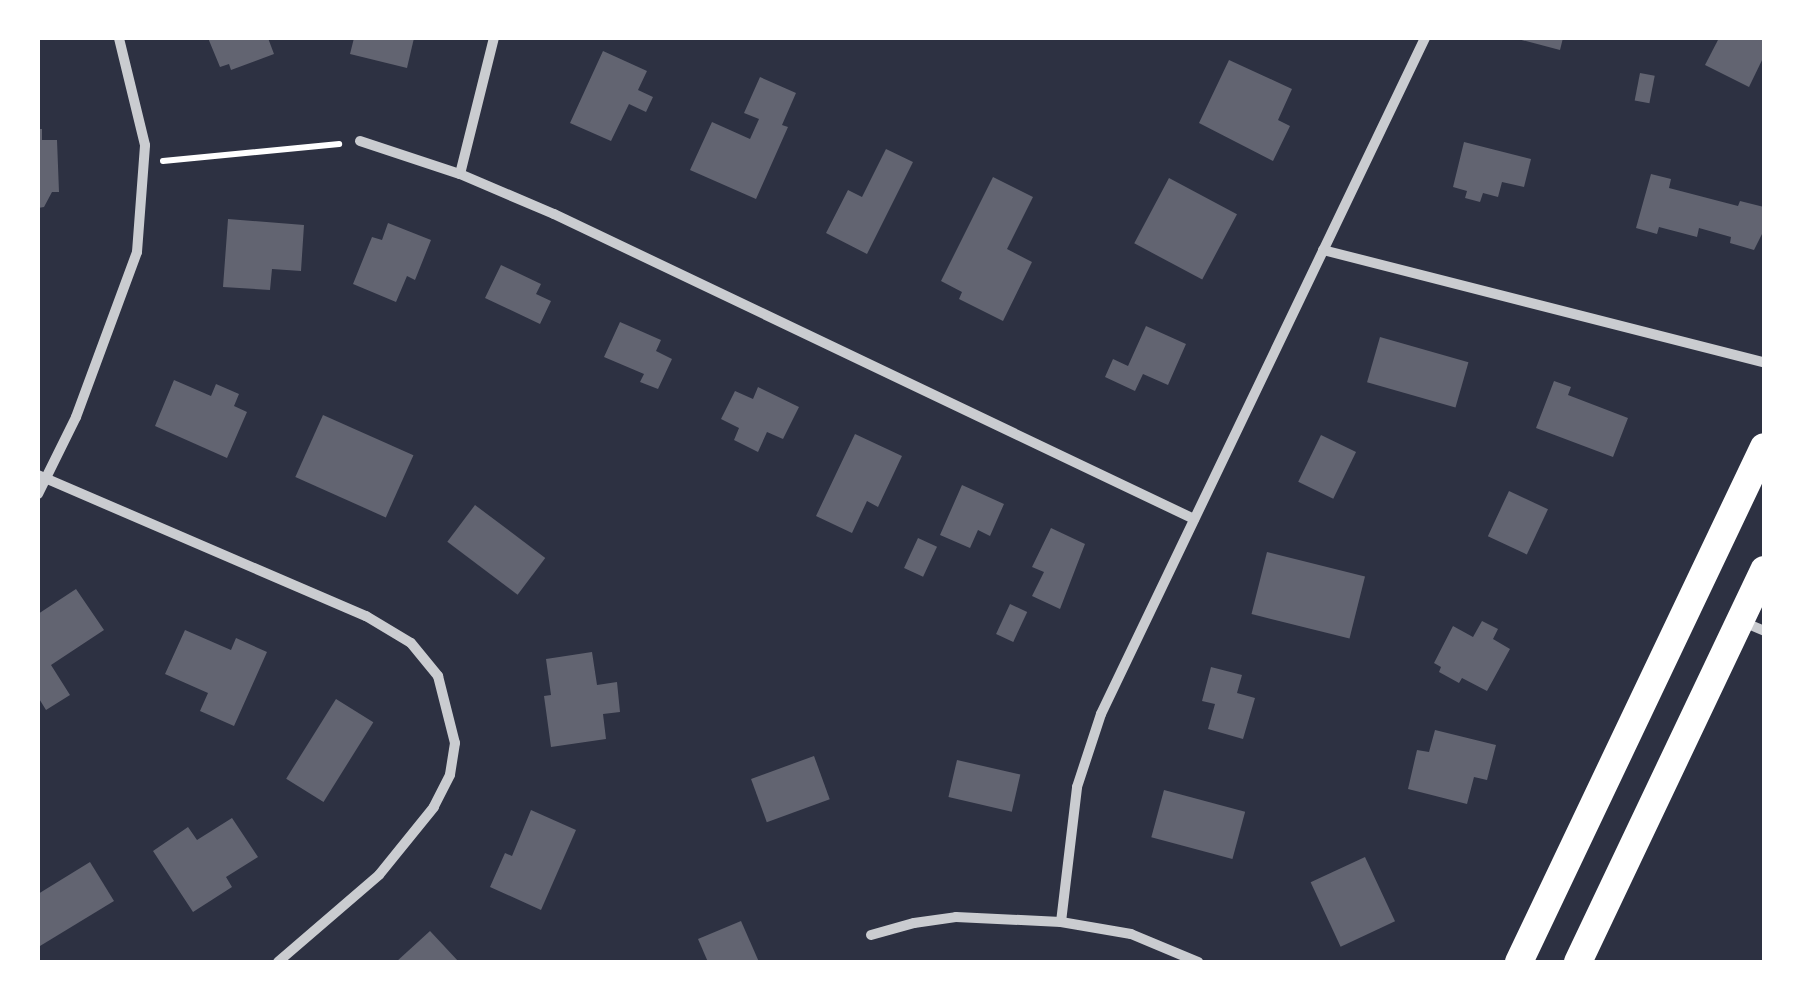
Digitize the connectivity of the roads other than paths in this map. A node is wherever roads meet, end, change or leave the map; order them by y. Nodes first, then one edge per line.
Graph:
1 (119, 38) edge
2 (494, 38) edge
3 (1425, 38) edge
4 (360, 142) road end
5 (460, 174) junction
6 (1324, 250) junction
7 (1764, 362) edge
8 (1764, 447) edge
9 (42, 477) edge
10 (38, 494) edge
11 (1194, 519) junction
12 (1764, 570) edge
13 (1752, 626) edge
14 (1061, 922) junction
15 (870, 936) dead end
16 (278, 962) edge
17 (1198, 962) edge
18 (1519, 962) edge
19 (1578, 962) edge

1 - 9 street
2 - 5 street
3 - 6 street
4 - 5 street
5 - 11 street
6 - 7 street
6 - 11 street
8 - 18 highway
9 - 10 street
9 - 16 street
11 - 14 street
12 - 13 highway
13 - 19 highway
14 - 15 street
14 - 17 street

